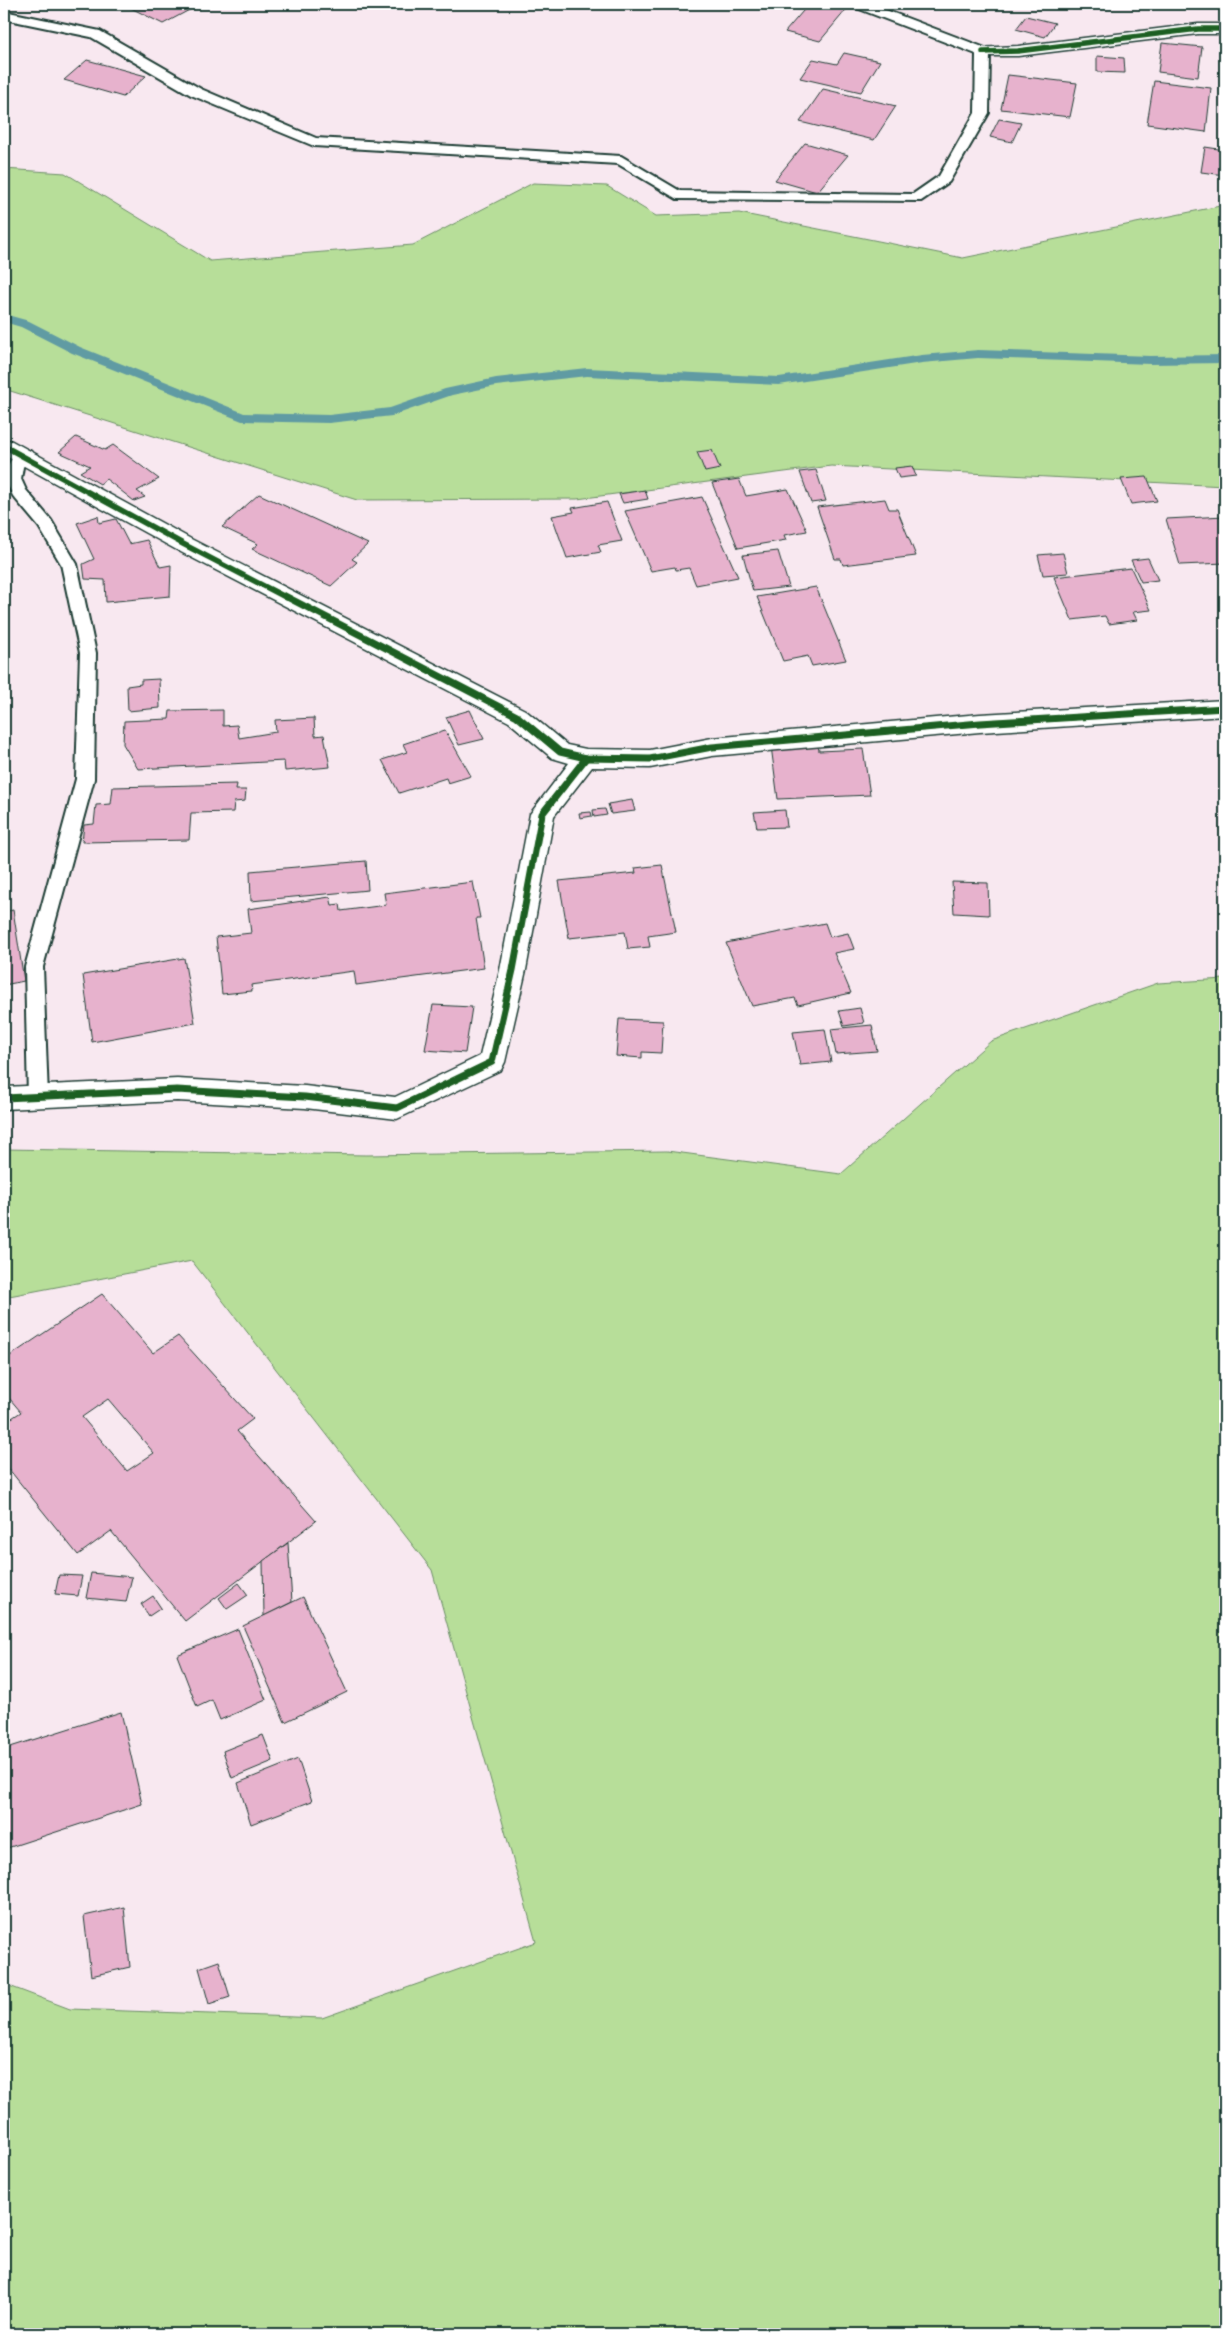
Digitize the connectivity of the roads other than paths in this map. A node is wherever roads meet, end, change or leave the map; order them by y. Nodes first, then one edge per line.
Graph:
1 (859, 4) edge
2 (4, 15) edge
3 (1225, 29) edge
4 (983, 52) junction
5 (4, 446) edge
6 (24, 455) junction
7 (1225, 708) edge
8 (586, 758) junction
9 (38, 1097) junction
10 (4, 1098) edge

1 - 4 lane
2 - 4 lane
3 - 4 street
5 - 6 street
6 - 8 street
6 - 9 lane
7 - 8 street
8 - 9 street
9 - 10 street

